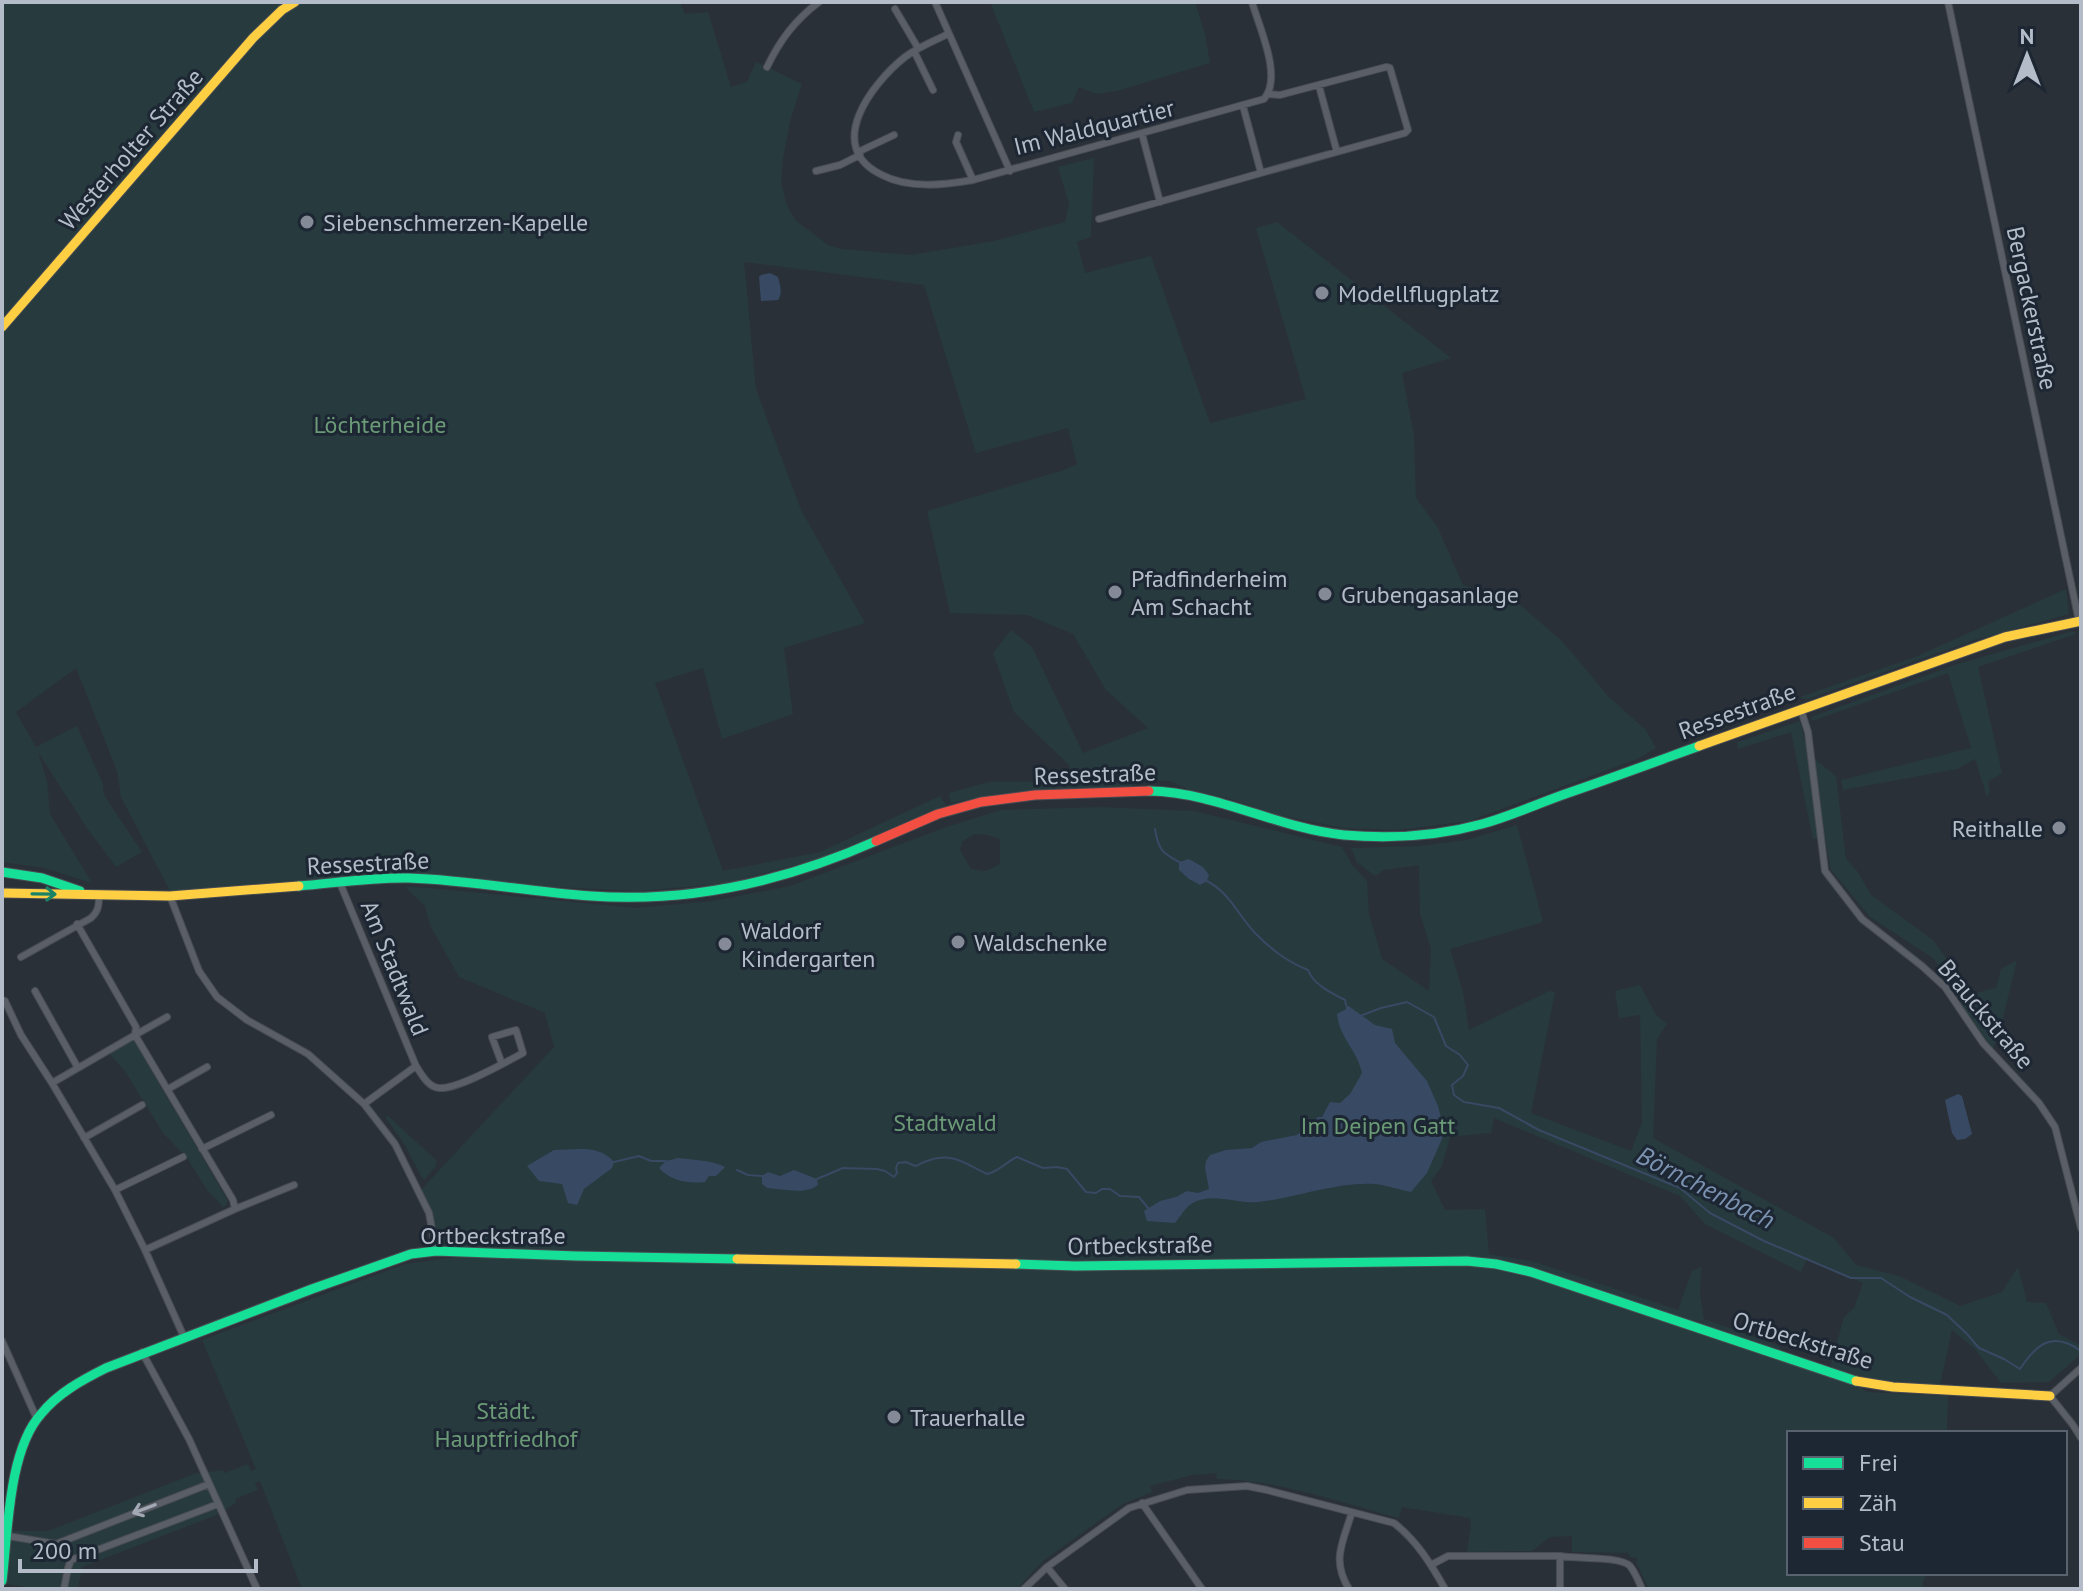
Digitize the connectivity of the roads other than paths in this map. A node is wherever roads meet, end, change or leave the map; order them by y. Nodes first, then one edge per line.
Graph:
1 (295, 2) edge
2 (819, 2) edge
3 (935, 2) edge
4 (1252, 2) edge
5 (1948, 2) edge
6 (895, 9) dead end
7 (948, 34) junction
8 (916, 49) junction
9 (767, 67) dead end
10 (1319, 86) junction
11 (933, 90) dead end
12 (1268, 94) junction
13 (1243, 106) junction
14 (1142, 134) junction
15 (894, 135) dead end
16 (958, 135) dead end
17 (1337, 152) junction
18 (859, 154) junction
19 (816, 171) dead end
20 (1010, 171) junction
21 (1261, 173) junction
22 (973, 180) junction
23 (1160, 202) junction
24 (1099, 219) dead end
25 (2, 327) edge
26 (2080, 621) edge
27 (1801, 710) junction
28 (2, 872) edge
29 (340, 883) junction
30 (2, 893) edge
31 (86, 894) junction
32 (99, 894) junction
33 (170, 896) junction
34 (77, 924) junction
35 (21, 957) dead end
36 (35, 991) dead end
37 (2, 1000) edge
38 (167, 1017) dead end
39 (135, 1035) junction
40 (502, 1064) junction
41 (416, 1066) junction
42 (207, 1067) dead end
43 (78, 1068) junction
44 (52, 1083) junction
45 (168, 1089) junction
46 (364, 1104) junction
47 (142, 1105) dead end
48 (271, 1115) dead end
49 (84, 1138) junction
50 (202, 1149) junction
51 (183, 1157) dead end
52 (294, 1185) dead end
53 (115, 1190) junction
54 (235, 1209) junction
55 (2081, 1228) edge
56 (145, 1250) junction
57 (436, 1251) junction
58 (184, 1337) junction
59 (2, 1341) edge
60 (142, 1352) junction
61 (2081, 1368) edge
62 (2050, 1396) junction
63 (37, 1419) junction
64 (2081, 1438) edge
65 (209, 1484) junction
66 (1142, 1503) junction
67 (218, 1504) junction
68 (1352, 1512) junction
69 (8, 1536) junction
70 (1560, 1556) junction
71 (1431, 1565) junction
72 (1047, 1567) junction
73 (2, 1581) edge
74 (64, 1589) edge
75 (257, 1589) edge
76 (1024, 1589) edge
77 (1065, 1589) edge
78 (1202, 1589) edge
79 (1349, 1589) edge
80 (1445, 1589) edge
81 (1560, 1589) edge
82 (1642, 1589) edge

1 - 25 main road, Westerholter Straße
2 - 9 street
3 - 7 street, Im Waldquartier
4 - 12 street
5 - 26 street, Bergackerstraße
6 - 8 street
7 - 8 street
7 - 20 street, Im Waldquartier
8 - 11 street
8 - 18 street
10 - 12 street, Im Waldquartier
10 - 17 street
10 - 17 street, Im Waldquartier
12 - 13 street, Im Waldquartier
13 - 14 street, Im Waldquartier
13 - 21 street
14 - 20 street, Im Waldquartier
14 - 23 street
15 - 18 street
16 - 22 street
17 - 21 street
18 - 19 street
18 - 22 street
20 - 22 street
21 - 23 street
23 - 24 street
26 - 27 main road, Ressestraße
27 - 29 main road, Ressestraße
27 - 55 street, Brauckstraße
28 - 31 main road, Ressestraße
29 - 33 main road, Ressestraße
29 - 41 street, Am Stadtwald
30 -> 31 main road, Ressestraße
31 - 32 main road, Ressestraße
32 - 33 main road, Ressestraße
32 - 34 street
33 - 46 street
34 - 35 street
34 - 39 street
36 - 43 street
37 - 44 street
38 - 39 street
39 - 43 street
39 - 45 street
40 - 40 street
40 - 41 street, Am Stadtwald
41 - 46 street, Am Stadtwald
42 - 45 street
43 - 44 street
44 - 49 street
45 - 50 street
46 - 57 street
47 - 49 street
48 - 50 street
49 - 53 street
50 - 54 street
51 - 53 street
52 - 54 street
53 - 56 street
54 - 56 street
56 - 58 street
57 - 58 main road, Ortbeckstraße
57 - 62 main road, Ortbeckstraße
58 - 60 main road, Ortbeckstraße
59 - 63 street
60 - 63 main road, Ortbeckstraße
60 - 65 street
61 - 62 street
62 - 64 street
63 - 69 main road
65 - 67 street
65 -> 69 street
66 - 68 street
66 - 72 street
66 - 78 street
67 - 74 street
67 - 75 street
68 - 71 street
68 - 79 street
69 - 73 main road
70 - 71 street
70 - 81 street
70 - 82 street
71 - 80 street
72 - 76 street
72 - 77 street

